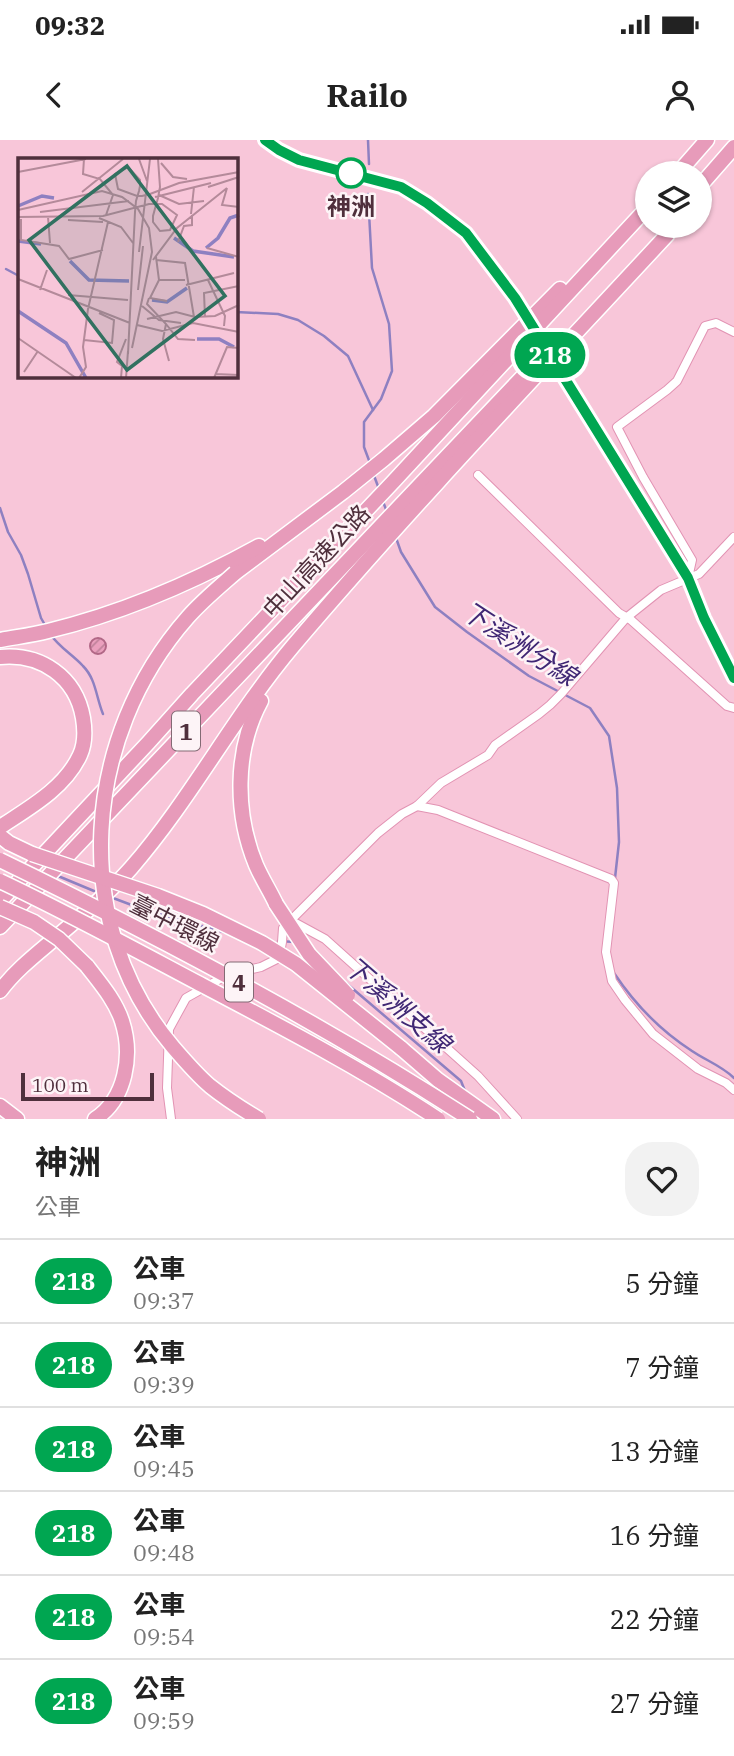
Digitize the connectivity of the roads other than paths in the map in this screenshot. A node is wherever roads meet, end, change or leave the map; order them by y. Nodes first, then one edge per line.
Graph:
1 (265, 140) edge
2 (707, 140) edge
3 (734, 147) edge
4 (688, 161) edge
5 (712, 172) edge
6 (635, 221) edge
7 (631, 225) junction
8 (657, 238) edge
9 (734, 332) edge
10 (478, 475) dead end
11 (380, 536) junction
12 (734, 537) edge
13 (228, 570) junction
14 (688, 578) junction
15 (626, 618) junction
16 (0, 640) edge
17 (294, 646) junction
18 (0, 657) edge
19 (734, 678) edge
20 (734, 708) edge
21 (417, 806) junction
22 (0, 827) edge
23 (0, 836) edge
24 (0, 860) edge
25 (0, 881) edge
26 (0, 901) edge
27 (0, 907) edge
28 (290, 920) junction
29 (0, 927) edge
30 (0, 991) edge
31 (401, 1048) junction
32 (734, 1090) edge
33 (0, 1106) edge
34 (17, 1119) edge
35 (95, 1119) edge
36 (171, 1119) edge
37 (258, 1119) edge
38 (438, 1119) edge
39 (470, 1119) edge
40 (493, 1119) edge
41 (517, 1119) edge

1 - 14 street, bridge
2 - 4 highway
3 - 5 highway
6 - 7 highway, 中山高速公路 / 1
7 - 13 highway
7 - 26 highway, 中山高速公路 / 1
8 - 11 highway, 中山高速公路 / 1
9 - 14 street
10 - 15 street
11 - 17 highway
11 - 29 highway, 中山高速公路 / 1
12 - 14 street
13 - 16 highway
13 - 37 highway, bridge
14 - 15 street
14 - 19 street
15 - 20 street
15 - 21 street
17 - 30 highway
17 - 31 highway, bridge
18 - 22 highway
21 - 28 street
21 - 32 street
23 - 31 highway, bridge
24 - 39 highway, 臺中環線 / 4, bridge
25 - 38 highway, 臺中環線 / 4, bridge
27 - 35 highway, bridge
28 - 36 street
28 - 41 street
31 - 40 highway
33 - 34 highway

